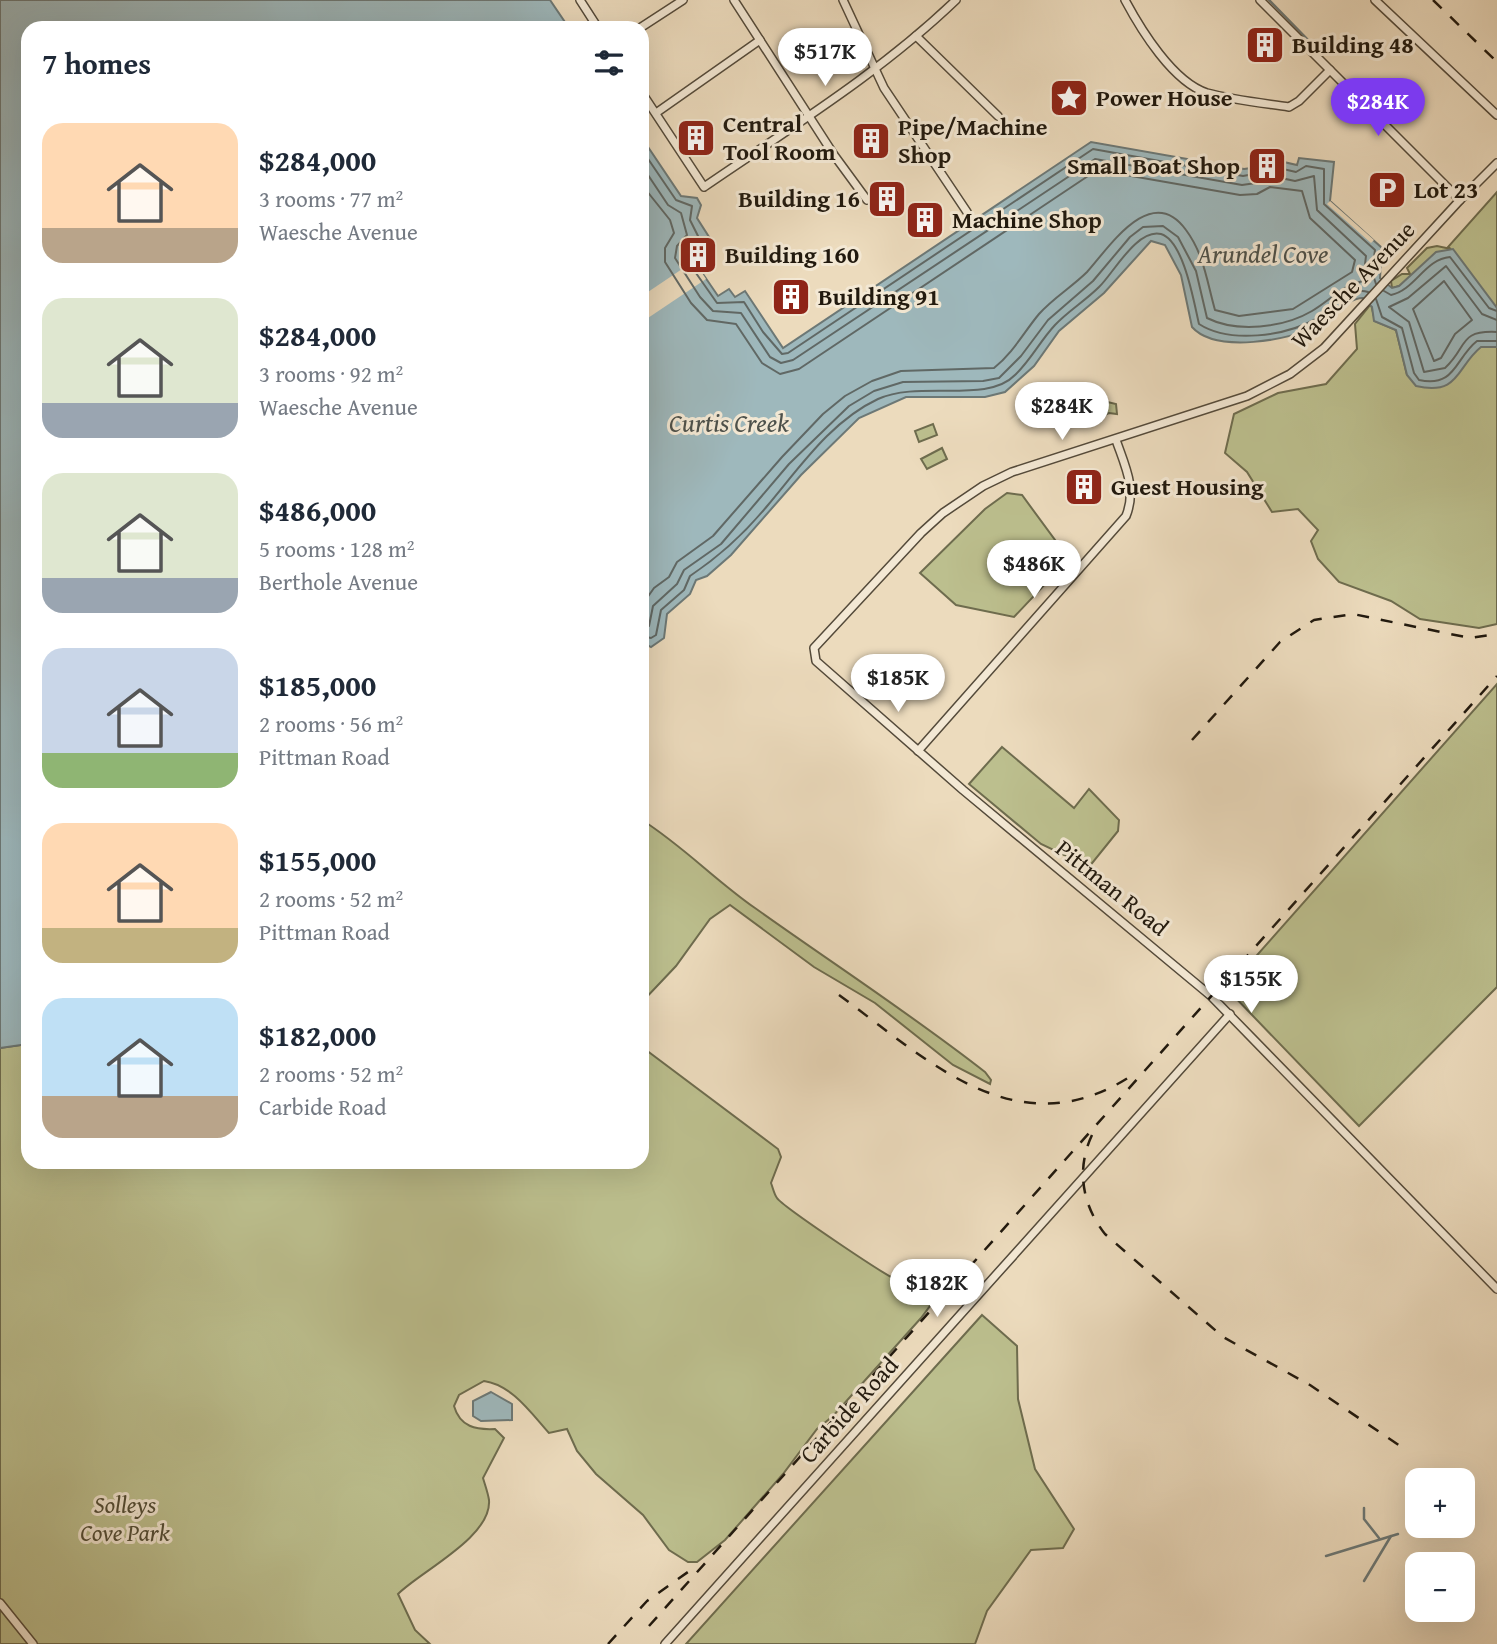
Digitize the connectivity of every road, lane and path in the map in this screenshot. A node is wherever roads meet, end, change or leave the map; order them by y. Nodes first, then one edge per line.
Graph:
1 (580, 0) edge
2 (683, 0) edge
3 (734, 0) edge
4 (843, 0) edge
5 (956, 0) edge
6 (1125, 0) edge
7 (1260, 0) edge
8 (1375, 0) edge
9 (594, 21) edge
10 (649, 22) edge
11 (916, 36) junction
12 (760, 40) junction
13 (875, 69) junction
14 (1330, 70) junction
15 (649, 103) edge
16 (656, 113) junction
17 (1497, 115) edge
18 (808, 116) junction
19 (998, 116) dead end
20 (1497, 163) edge
21 (867, 200) dead end
22 (1460, 200) junction
23 (967, 212) dead end
24 (1116, 440) junction
25 (814, 648) joint
26 (918, 751) junction
27 (1230, 1014) junction
28 (1497, 1289) edge
29 (0, 1603) edge
30 (33, 1644) edge
31 (665, 1644) edge

1 - 9 street
2 - 10 street
3 - 12 street
4 - 13 street
5 - 11 street
6 - 14 street
7 - 14 street
8 - 17 street
11 - 13 street
11 - 19 street
12 - 16 street
12 - 18 street
13 - 18 street
13 - 23 street
14 - 22 street
15 - 16 street
16 - 18 street
18 - 21 street
20 - 22 street, Waesche Avenue
22 - 24 street, Waesche Avenue
24 - 25 street, Waesche Avenue
24 - 26 street
25 - 26 street, Pittman Road
26 - 27 street, Pittman Road
27 - 28 street, Pittman Road
27 - 31 street, Carbide Road
29 - 30 street

